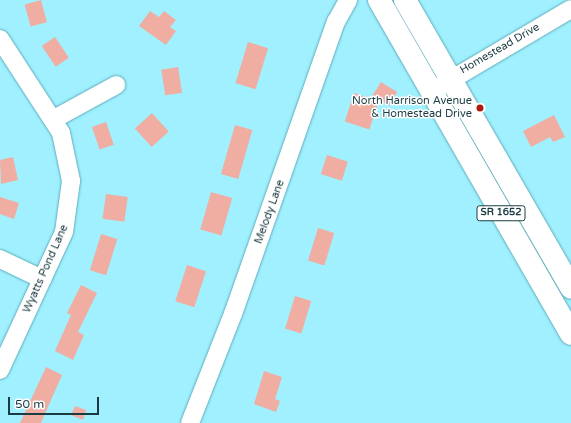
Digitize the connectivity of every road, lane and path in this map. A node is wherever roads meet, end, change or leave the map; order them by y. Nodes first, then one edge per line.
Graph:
1 (348, 0) edge
2 (379, 0) edge
3 (406, 0) edge
4 (571, 9) edge
5 (1, 45) edge
6 (448, 80) junction
7 (116, 85) dead end
8 (431, 93) junction
9 (54, 119) junction
10 (0, 259) edge
11 (42, 279) junction
12 (571, 288) edge
13 (571, 334) edge
14 (0, 370) edge
15 (190, 423) edge

1 - 15 street, Melody Lane
2 - 8 main road, SR 1652
3 - 6 main road, SR 1652
4 - 6 street, Homestead Drive
5 - 9 street, Wyatts Pond Lane
6 - 8 street, Homestead Drive
6 - 12 main road, SR 1652
7 - 9 street
8 - 13 main road, SR 1652
9 - 11 street, Wyatts Pond Lane
10 - 11 street
11 - 14 street, Wyatts Pond Lane

